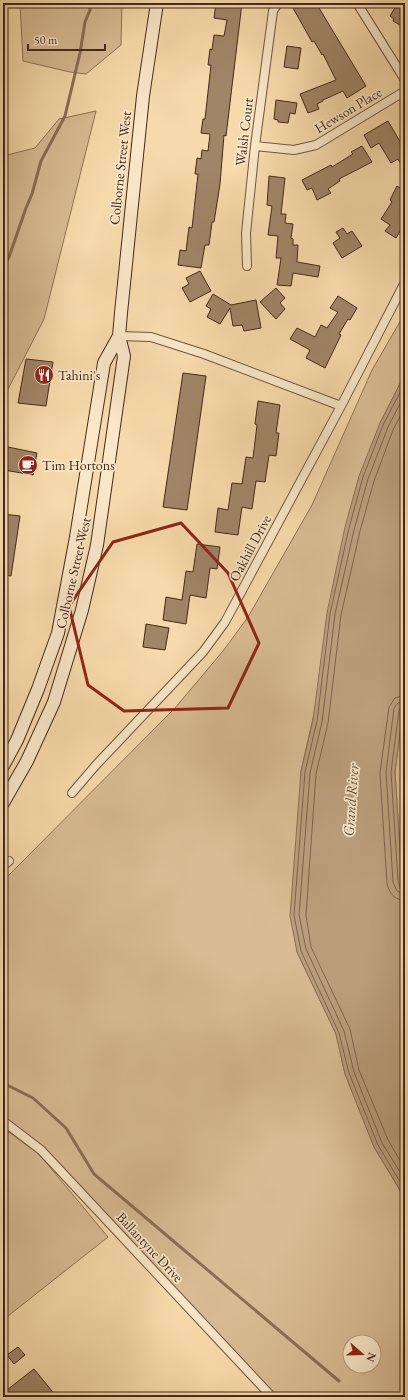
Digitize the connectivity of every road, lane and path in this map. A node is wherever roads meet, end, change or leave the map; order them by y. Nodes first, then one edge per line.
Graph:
1 (157, 3) edge
2 (278, 3) edge
3 (360, 4) edge
4 (405, 80) edge
5 (405, 91) edge
6 (255, 146) junction
7 (247, 266) dead end
8 (405, 282) edge
9 (119, 336) junction
10 (341, 406) junction
11 (3, 766) edge
12 (72, 793) dead end
13 (3, 803) edge
14 (3, 1121) edge
15 (272, 1397) edge

1 - 9 main road, Colborne Street West
2 - 6 street, Walsh Court
3 - 4 street
5 - 6 street, Hewson Place
6 - 7 street, Walsh Court
8 - 10 street, Oakhill Drive
9 - 10 street
9 - 11 main road, Colborne Street West
9 - 13 main road, Colborne Street West
10 - 12 street, Oakhill Drive
14 - 15 street, Ballantyne Drive

